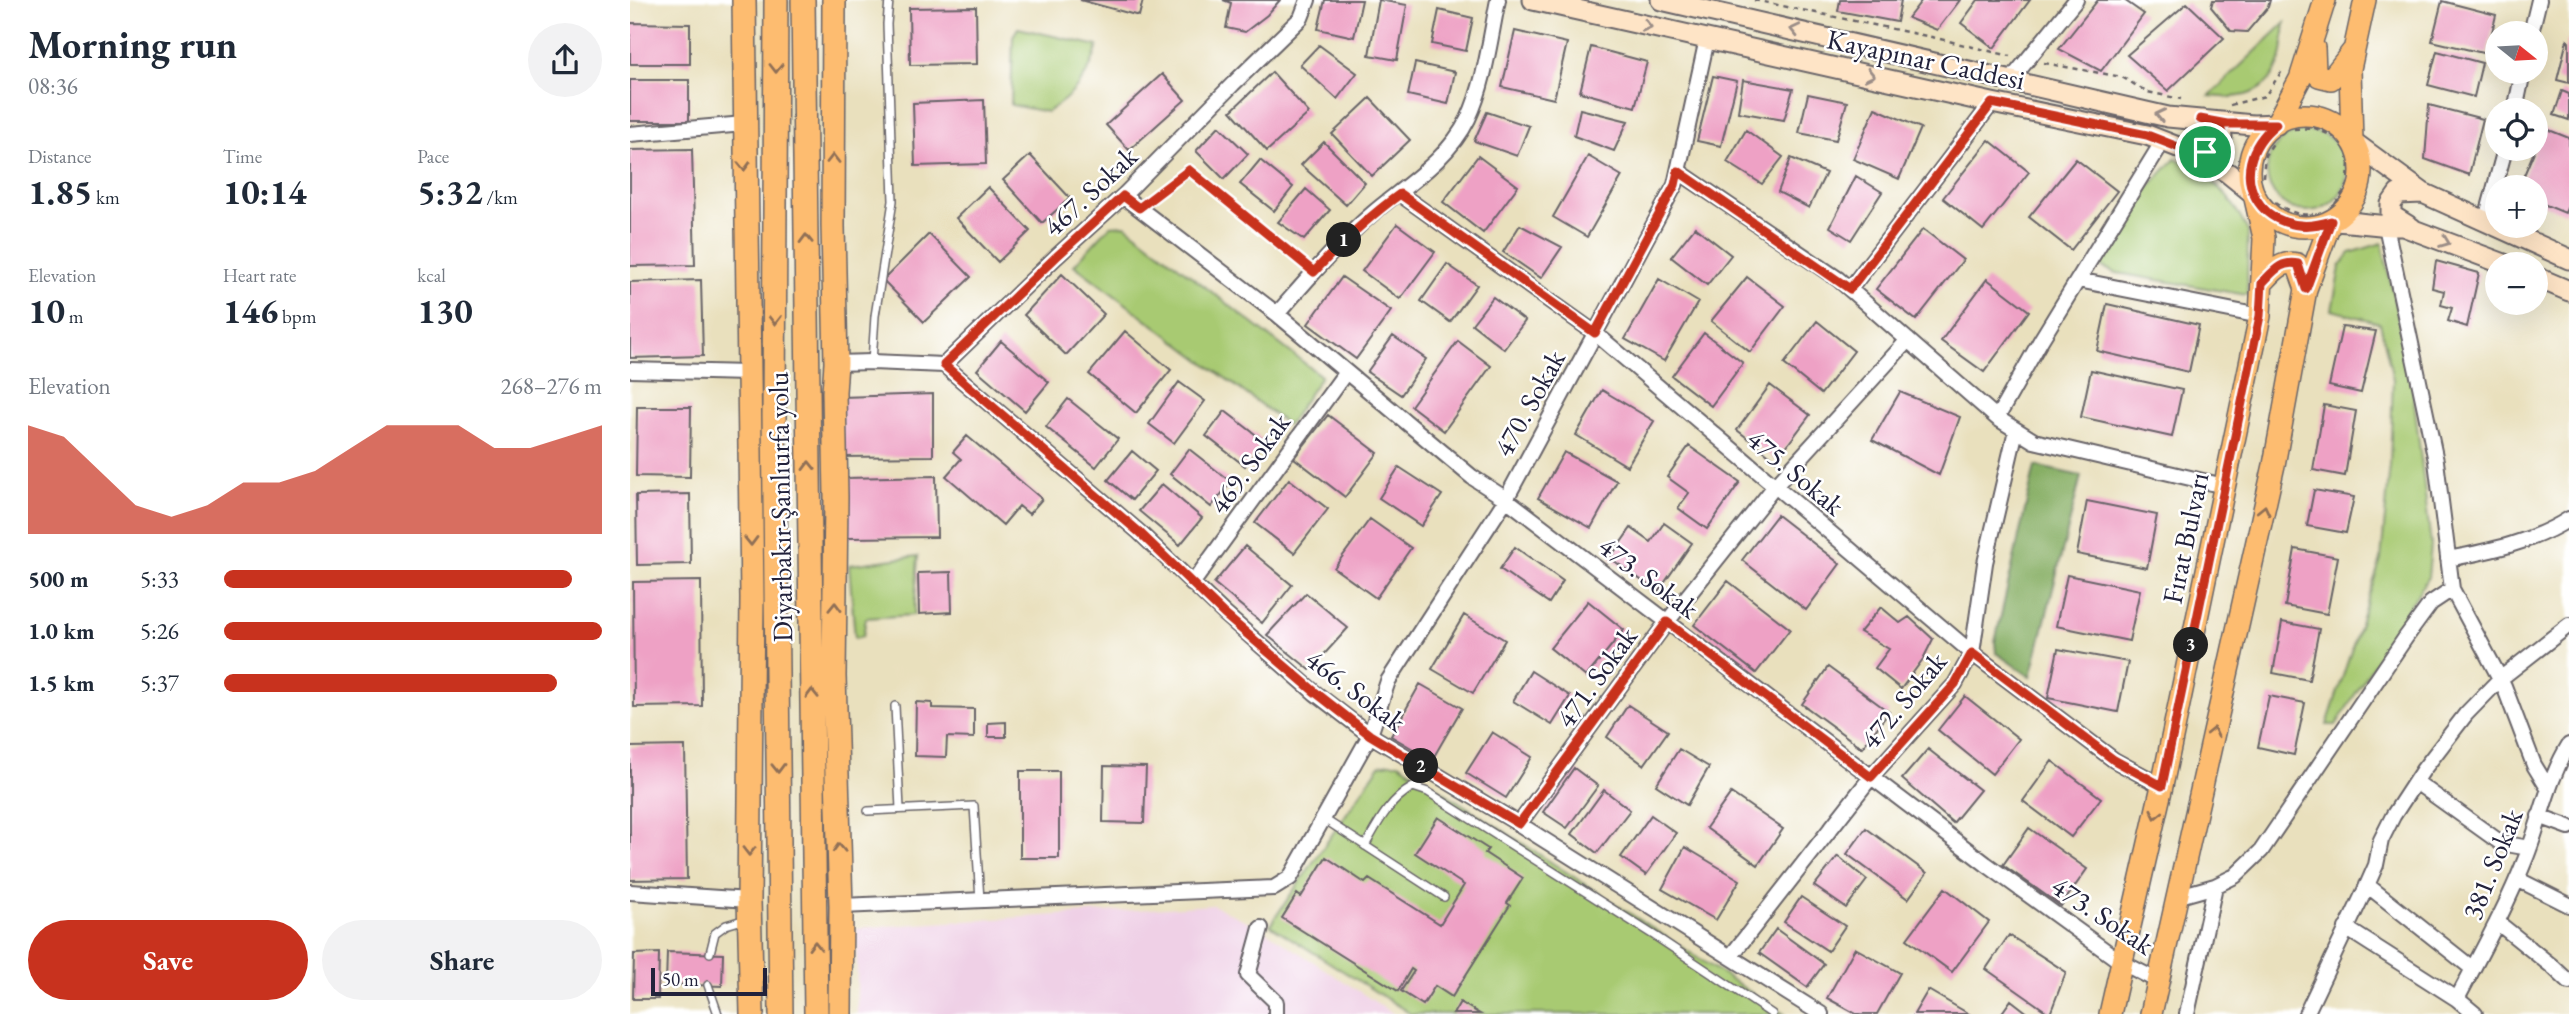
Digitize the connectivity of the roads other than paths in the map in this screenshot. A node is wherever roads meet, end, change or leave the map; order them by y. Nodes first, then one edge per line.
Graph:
1 (744, 0) edge
2 (776, 0) edge
3 (803, 0) edge
4 (834, 0) edge
5 (889, 0) edge
6 (1308, 0) edge
7 (1499, 0) edge
8 (1533, 0) edge
9 (1661, 0) edge
10 (2076, 0) edge
11 (2325, 0) edge
12 (2365, 0) edge
13 (2539, 0) edge
14 (1703, 5) edge
15 (2534, 21) edge
16 (2315, 32) junction
17 (1707, 39) junction
18 (2354, 50) junction
19 (2011, 80) junction
20 (1992, 103) junction
21 (2200, 119) junction
22 (744, 124) junction
23 (2282, 130) junction
24 (630, 134) edge
25 (2163, 141) junction
26 (2344, 143) junction
27 (2188, 151) junction
28 (1678, 171) junction
29 (2258, 187) junction
30 (2423, 193) junction
31 (1400, 194) junction
32 (1123, 196) junction
33 (1139, 208) junction
34 (2329, 213) junction
35 (2485, 223) edge
36 (2386, 226) junction
37 (2416, 230) junction
38 (2521, 238) edge
39 (2485, 257) edge
40 (2569, 259) edge
41 (1314, 272) junction
42 (2078, 280) junction
43 (2548, 282) edge
44 (2262, 283) junction
45 (1850, 289) junction
46 (2306, 289) junction
47 (2569, 291) edge
48 (1277, 314) junction
49 (2260, 316) junction
50 (1595, 333) junction
51 (1908, 340) junction
52 (872, 362) junction
53 (836, 363) junction
54 (944, 365) junction
55 (630, 370) edge
56 (1346, 372) junction
57 (747, 373) junction
58 (1997, 418) junction
59 (2016, 430) junction
60 (1775, 486) junction
61 (2224, 486) junction
62 (1506, 499) junction
63 (2569, 519) edge
64 (2448, 559) junction
65 (1192, 584) junction
66 (2452, 589) junction
67 (1667, 622) junction
68 (2569, 625) edge
69 (1972, 653) junction
70 (777, 669) junction
71 (834, 676) junction
72 (2500, 679) junction
73 (895, 706) dead end
74 (1370, 735) junction
75 (2569, 745) edge
76 (750, 758) junction
77 (1871, 777) junction
78 (2416, 782) junction
79 (2162, 786) junction
80 (2549, 788) junction
81 (900, 809) junction
82 (869, 811) dead end
83 (2539, 816) junction
84 (1323, 819) junction
85 (1519, 824) junction
86 (814, 827) junction
87 (2569, 827) edge
88 (1365, 846) junction
89 (2529, 848) junction
90 (2517, 878) junction
91 (2367, 885) junction
92 (2215, 886) junction
93 (630, 892) edge
94 (1444, 897) dead end
95 (2176, 897) junction
96 (980, 900) junction
97 (2569, 905) edge
98 (841, 906) junction
99 (749, 909) junction
100 (2497, 922) junction
101 (1261, 928) dead end
102 (2346, 928) junction
103 (710, 953) dead end
104 (1731, 956) junction
105 (2121, 962) junction
106 (2473, 969) junction
107 (2158, 981) junction
108 (2569, 982) edge
109 (708, 985) dead end
110 (2457, 999) junction
111 (718, 1014) edge
112 (752, 1014) edge
113 (781, 1014) edge
114 (816, 1014) edge
115 (840, 1014) edge
116 (1276, 1014) edge
117 (1772, 1014) edge
118 (1821, 1014) edge
119 (2110, 1014) edge
120 (2151, 1014) edge
121 (2187, 1014) edge
122 (2306, 1014) edge
123 (2475, 1014) edge

1 - 22 highway
2 -> 70 highway, Diyarbakır-Şanlıurfa yolu
86 -> 3 highway, Diyarbakır-Şanlıurfa yolu
53 -> 4 highway
5 - 52 lane
6 - 32 street, 467. Sokak
7 - 31 street
8 -> 17 main road, Kayapınar Caddesi
9 - 14 main road, Kayapınar Caddesi
10 - 19 street
11 - 16 main road
12 - 18 main road
13 - 15 street
19 -> 14 main road, Kayapınar Caddesi
16 - 18 main road
16 - 23 main road
17 -> 20 main road, Kayapınar Caddesi
17 - 28 street, 470. Sokak
18 - 26 main road
21 -> 19 main road, Kayapınar Caddesi
20 - 25 main road, Kayapınar Caddesi
20 - 45 street
21 - 23 main road, Kayapınar Caddesi
21 - 27 main road
22 - 24 street
22 -> 57 highway
23 - 26 main road
23 - 29 main road, Fırat Bulvarı
25 - 27 main road, Kayapınar Caddesi
25 - 42 street
26 - 30 main road
26 - 34 main road
27 - 29 main road, Kayapınar Caddesi
28 - 45 street
28 - 50 street, 470. Sokak
29 - 34 main road
29 - 44 main road, Fırat Bulvarı
30 - 35 main road
30 - 37 main road
31 - 41 street
31 - 50 street, 475. Sokak
32 - 33 street, 473. Sokak
32 - 54 street, 467. Sokak
33 - 41 lane
33 - 48 street, 473. Sokak
34 - 36 main road
34 - 46 main road
36 - 37 main road
36 - 64 street
37 -> 39 main road
38 - 40 main road
41 - 48 street
42 - 49 street
42 - 58 street
43 - 47 main road
44 - 46 main road
44 - 49 main road, Fırat Bulvarı
45 - 51 street
95 -> 46 main road
48 - 56 street, 473. Sokak
49 - 61 main road, Fırat Bulvarı
50 - 60 street, 475. Sokak
50 - 62 street, 470. Sokak
51 - 58 street
51 - 60 street, 471. Sokak
52 - 53 street
52 - 54 street
71 -> 53 highway
54 - 65 street, 466. Sokak
55 - 57 street
56 - 62 street, 473. Sokak
56 - 65 street, 469. Sokak
57 -> 76 highway
58 - 59 street
59 - 61 street
59 - 69 street, 472. Sokak
60 - 67 street, 471. Sokak
60 - 69 street, 475. Sokak
61 - 79 main road, Fırat Bulvarı
62 - 67 street, 473. Sokak
62 - 74 street, 470. Sokak
63 - 64 street
64 - 66 street
65 - 74 street, 466. Sokak
66 - 72 street
66 - 92 street
67 - 77 street, 473. Sokak
67 - 85 street, 471. Sokak
68 - 72 street
69 - 77 street, 472. Sokak
69 - 79 street, 475. Sokak
70 - 76 highway
70 -> 113 highway, Diyarbakır-Şanlıurfa yolu
71 - 86 highway
98 -> 71 highway
72 - 78 street
72 - 80 street
73 - 81 lane
74 - 84 street, 470. Sokak
74 - 85 street, 466. Sokak
75 - 80 street, 381. Sokak
76 -> 99 highway
77 - 104 street, 472. Sokak
77 - 105 street, 473. Sokak
78 - 89 street
78 - 91 street
79 -> 105 main road, Fırat Bulvarı
80 - 83 street, 381. Sokak
81 - 82 lane
81 - 96 lane
83 - 87 street
83 - 89 street, 381. Sokak
84 - 88 lane
84 - 96 street, 470. Sokak
85 - 104 street, 466. Sokak
114 -> 86 highway, Diyarbakır-Şanlıurfa yolu
88 - 94 lane
88 - 117 lane
89 - 90 street, 381. Sokak
90 - 97 street
90 - 100 street, 381. Sokak
91 - 102 street
91 - 106 street
92 - 95 street
92 - 121 street
93 - 99 street
95 - 107 main road
96 - 98 street, 470. Sokak
98 - 115 highway
99 - 103 lane
99 - 112 highway
100 - 106 street, 381. Sokak
100 - 108 street
101 - 116 street
102 - 110 street
102 - 122 street
104 - 118 street, 466. Sokak
105 - 107 street, 473. Sokak
105 - 119 main road, Fırat Bulvarı
106 - 110 street, 381. Sokak
107 - 120 main road
109 - 111 lane
110 - 123 street

